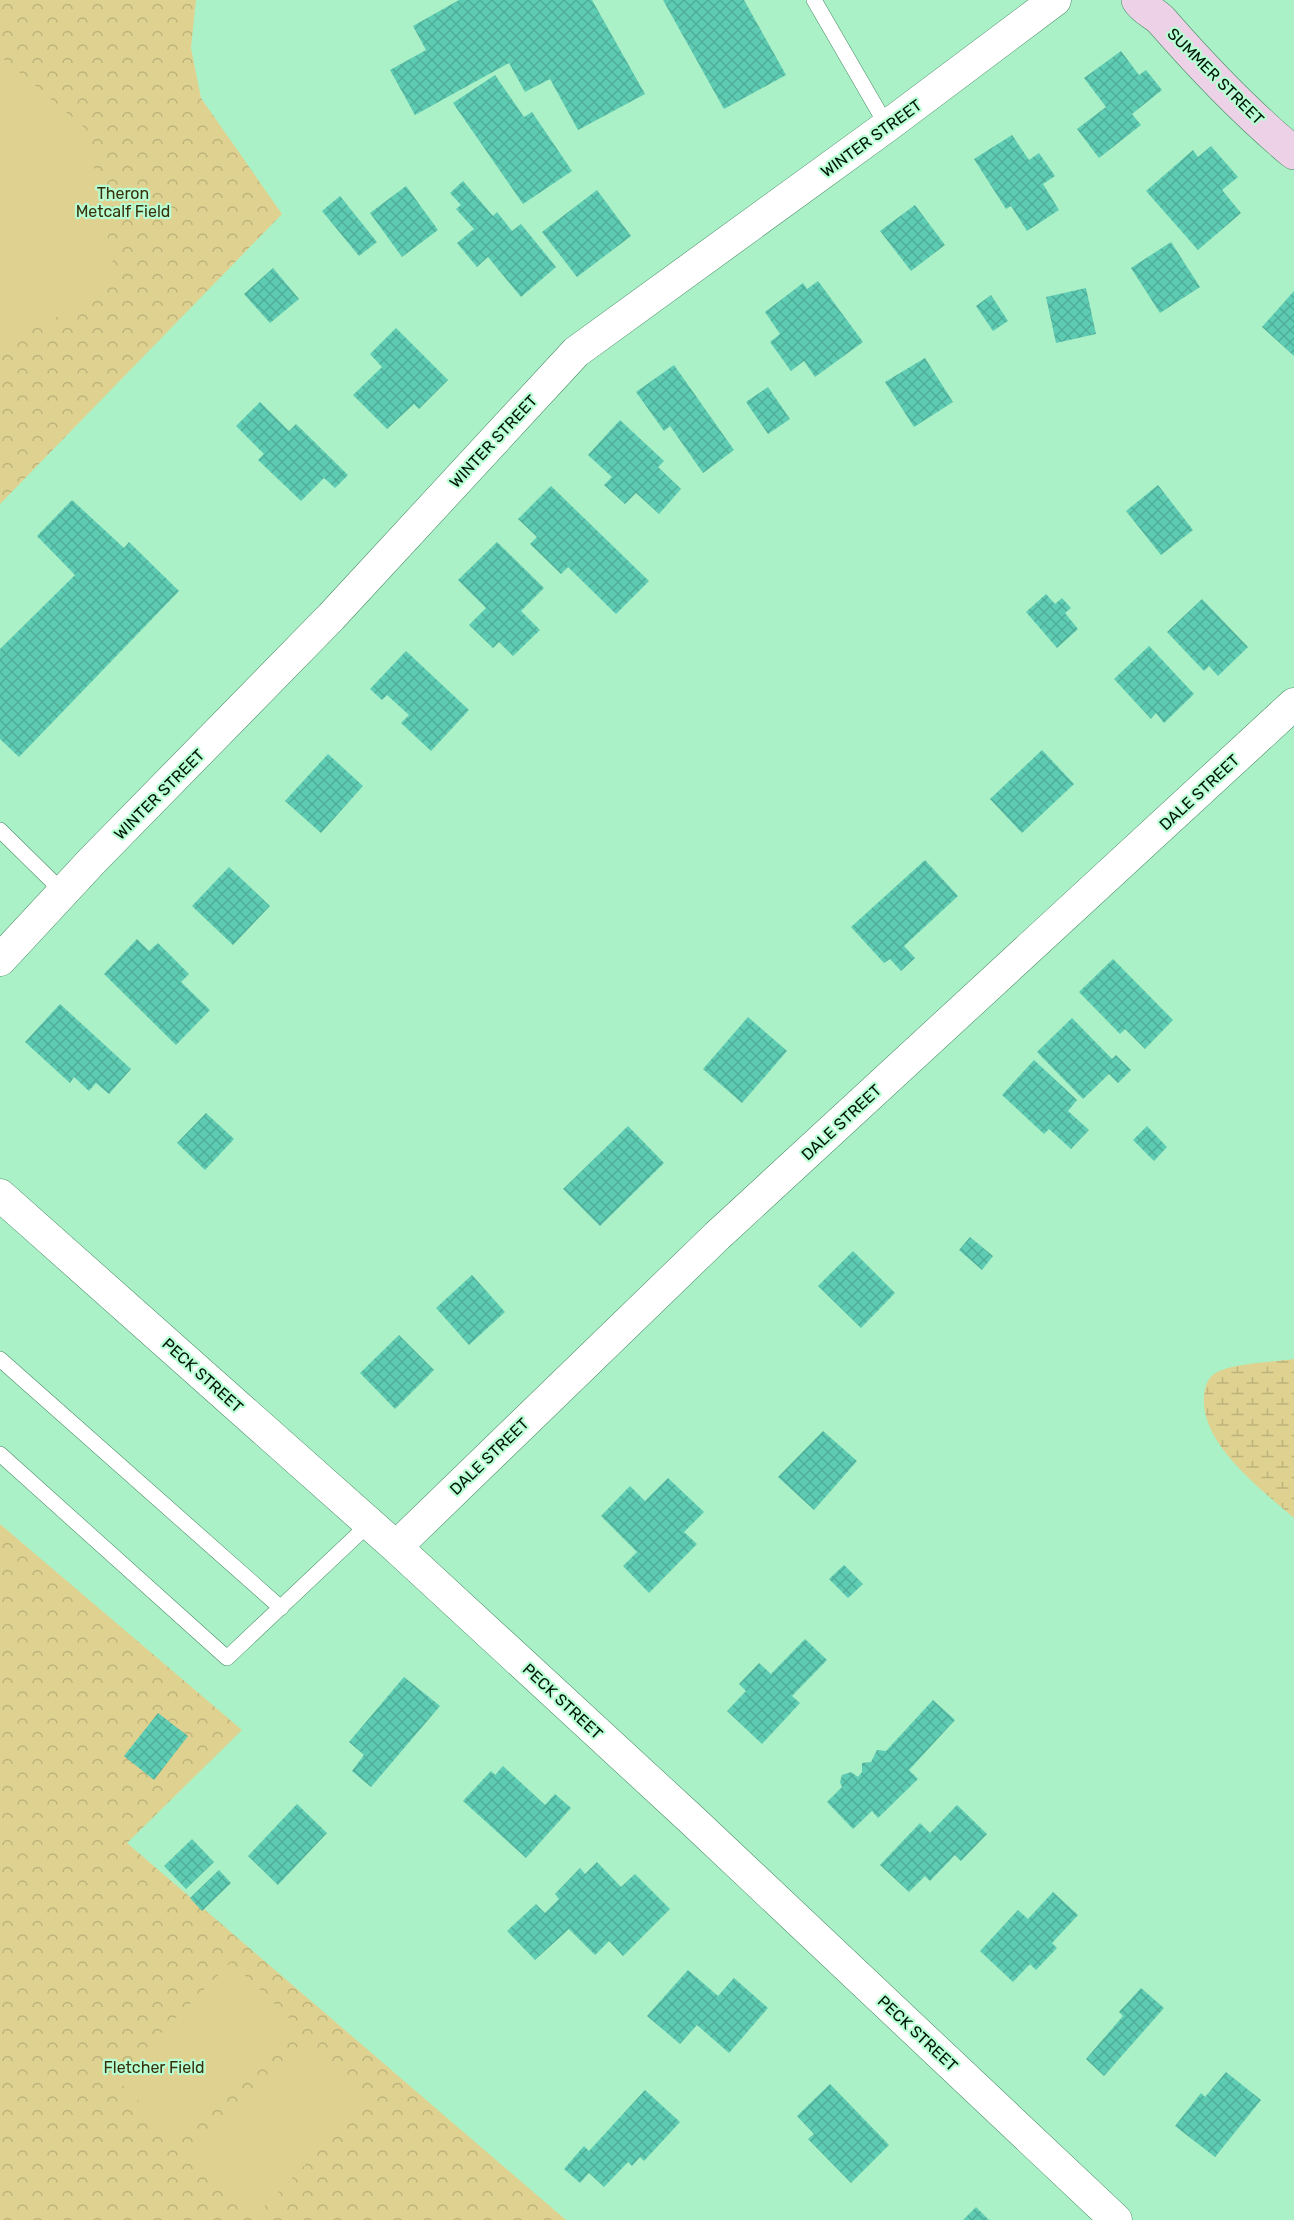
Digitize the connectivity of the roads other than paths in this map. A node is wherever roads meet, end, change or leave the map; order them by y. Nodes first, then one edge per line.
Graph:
1 (814, 0) edge
2 (1055, 0) edge
3 (1138, 0) edge
4 (888, 126) junction
5 (1294, 153) edge
6 (1294, 704) edge
7 (0, 830) edge
8 (63, 892) junction
9 (0, 960) edge
10 (0, 1195) edge
11 (0, 1359) edge
12 (0, 1454) edge
13 (370, 1523) junction
14 (396, 1547) junction
15 (281, 1608) junction
16 (1116, 2220) edge

1 - 4 lane
2 - 4 street, WINTER STREET
3 - 5 main road, SUMMER STREET
4 - 8 street, WINTER STREET
6 - 14 street, DALE STREET
7 - 8 lane
8 - 9 street, WINTER STREET
10 - 13 street, PECK STREET
11 - 15 lane
12 - 15 lane
13 - 14 street, PECK STREET
13 - 15 lane
14 - 16 street, PECK STREET

